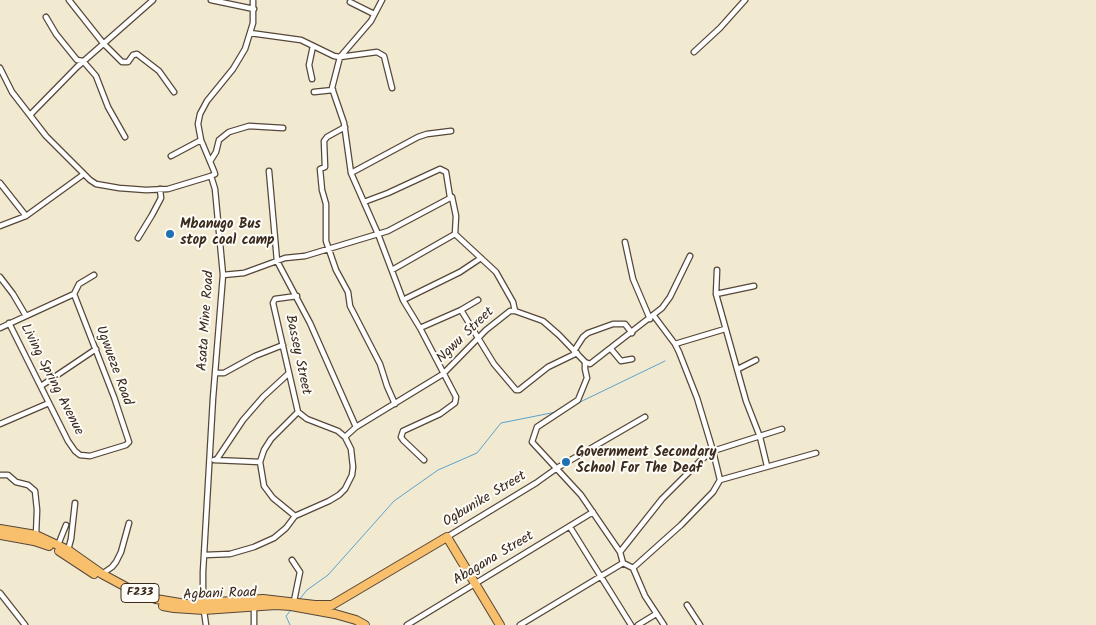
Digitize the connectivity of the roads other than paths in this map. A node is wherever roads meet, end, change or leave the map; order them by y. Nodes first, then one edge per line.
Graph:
1 (69, 0) edge
2 (153, 0) edge
3 (211, 0) edge
4 (252, 0) edge
5 (382, 0) edge
6 (745, 0) edge
7 (350, 2) dead end
8 (254, 9) junction
9 (374, 14) junction
10 (46, 17) dead end
11 (250, 33) junction
12 (103, 43) junction
13 (313, 46) junction
14 (694, 52) dead end
15 (340, 57) junction
16 (83, 61) junction
17 (0, 68) edge
18 (312, 79) dead end
19 (392, 88) dead end
20 (333, 90) junction
21 (174, 92) dead end
22 (314, 92) dead end
23 (30, 115) junction
24 (345, 127) junction
25 (283, 128) dead end
26 (451, 131) dead end
27 (125, 137) dead end
28 (201, 140) junction
29 (171, 156) dead end
30 (211, 160) junction
31 (269, 171) dead end
32 (351, 173) junction
33 (84, 174) junction
34 (211, 176) junction
35 (0, 183) edge
36 (160, 189) junction
37 (450, 197) junction
38 (364, 202) junction
39 (26, 216) junction
40 (0, 226) edge
41 (378, 234) junction
42 (456, 234) junction
43 (138, 238) dead end
44 (625, 242) dead end
45 (328, 249) junction
46 (690, 256) dead end
47 (481, 258) junction
48 (278, 261) junction
49 (392, 270) junction
50 (717, 270) dead end
51 (94, 275) dead end
52 (223, 275) junction
53 (0, 277) edge
54 (754, 286) dead end
55 (74, 294) junction
56 (716, 294) junction
57 (297, 296) junction
58 (403, 300) junction
59 (478, 300) dead end
60 (461, 310) junction
61 (515, 310) junction
62 (26, 316) junction
63 (652, 317) junction
64 (9, 323) junction
65 (0, 328) edge
66 (420, 328) junction
67 (726, 329) junction
68 (632, 333) junction
69 (478, 339) junction
70 (283, 344) junction
71 (675, 344) junction
72 (96, 349) junction
73 (611, 349) junction
74 (576, 352) junction
75 (632, 359) dead end
76 (756, 360) dead end
77 (585, 362) junction
78 (738, 370) junction
79 (216, 373) junction
80 (288, 374) junction
81 (443, 374) junction
82 (40, 386) junction
83 (49, 403) junction
84 (395, 404) junction
85 (298, 412) junction
86 (645, 417) dead end
87 (0, 424) edge
88 (356, 428) junction
89 (782, 428) dead end
90 (345, 437) junction
91 (760, 437) junction
92 (127, 445) joint
93 (713, 451) junction
94 (816, 453) dead end
95 (217, 460) junction
96 (424, 460) dead end
97 (211, 461) junction
98 (260, 462) junction
99 (767, 466) junction
100 (557, 468) junction
101 (0, 475) edge
102 (720, 480) junction
103 (75, 503) dead end
104 (592, 512) junction
105 (295, 516) junction
106 (129, 523) dead end
107 (66, 525) dead end
108 (570, 527) junction
109 (0, 529) edge
110 (0, 535) edge
111 (36, 535) junction
112 (447, 537) junction
113 (58, 545) junction
114 (68, 550) junction
115 (620, 552) junction
116 (204, 555) junction
117 (292, 560) dead end
118 (623, 563) junction
119 (633, 568) junction
120 (102, 574) junction
121 (600, 577) junction
122 (476, 583) junction
123 (0, 593) edge
124 (337, 603) junction
125 (296, 604) junction
126 (687, 605) dead end
127 (254, 606) junction
128 (203, 607) junction
129 (335, 614) junction
130 (656, 614) junction
131 (26, 625) edge
132 (206, 625) edge
133 (254, 625) edge
134 (365, 625) edge
135 (407, 625) edge
136 (500, 625) edge
137 (520, 625) edge
138 (631, 625) edge
139 (638, 625) edge
140 (664, 625) edge
141 (700, 625) edge

1 - 12 street
2 - 12 street
3 - 8 street
4 - 8 street, Asata Mine Road
5 - 9 street
6 - 14 street
7 - 9 street
8 - 11 street, Asata Mine Road
9 - 15 street
10 - 16 street
11 - 13 street
11 - 28 street, Asata Mine Road
12 - 16 street
12 - 21 street
13 - 15 street
13 - 18 street
15 - 19 street
15 - 20 street
16 - 23 street
16 - 27 street
17 - 23 street
20 - 22 street
20 - 24 street
23 - 33 street
24 - 32 street
24 - 45 street
25 - 30 street
26 - 32 street
28 - 29 street
28 - 30 street, Asata Mine Road
30 - 34 street, Asata Mine Road
31 - 48 street
32 - 38 street
33 - 36 street
33 - 39 street
34 - 36 street
34 - 52 street, Asata Mine Road
35 - 39 street
36 - 43 street
37 - 38 street
37 - 41 street
37 - 42 street
38 - 41 street
39 - 40 street
41 - 45 street
41 - 49 street
42 - 47 street
42 - 49 street
44 - 63 street
45 - 48 street
45 - 84 street
46 - 63 street
47 - 58 street
47 - 61 street
48 - 52 street
48 - 57 street
49 - 58 street
50 - 56 street
51 - 55 street
52 - 79 street, Asata Mine Road
53 - 62 street
54 - 56 street
55 - 62 street
55 - 72 street, Ugwueze Road
56 - 67 street
57 - 70 street, Bassey Street
57 - 88 street
58 - 66 street
59 - 60 street
60 - 66 street
60 - 69 street
61 - 69 street, Ngwu Street
61 - 74 street, Ngwu Street
62 - 64 street
63 - 68 street
63 - 71 street
64 - 65 street
64 - 82 street, Living Spring Avenue
66 - 81 street
67 - 71 street
67 - 78 street
68 - 73 street
68 - 74 street
69 - 74 street
69 - 81 street, Ngwu Street
70 - 79 street
70 - 80 street, Bassey Street
71 - 93 street
72 - 82 street
72 - 92 street, Ugwueze Road
73 - 75 street
73 - 77 street
74 - 77 street, Ngwu Street
76 - 78 street
77 - 100 street
78 - 91 street
79 - 97 street, Asata Mine Road
80 - 85 street, Bassey Street
80 - 95 street
81 - 84 street, Ngwu Street
81 - 96 street
82 - 83 street, Living Spring Avenue
83 - 87 street
83 - 92 street, Living Spring Avenue
84 - 88 street, Ngwu Street
85 - 90 street, Bassey Street
85 - 98 street
86 - 100 street, Ogbunike Street
88 - 90 street, Ngwu Street
89 - 91 street
90 - 105 street
91 - 93 street
91 - 99 street
93 - 102 street
93 - 115 street
94 - 99 street
95 - 97 street
95 - 98 street
97 - 116 street, Asata Mine Road
98 - 105 street
99 - 102 street
100 - 104 street
100 - 112 street, Ogbunike Street
101 - 111 street
102 - 119 street
103 - 114 street
104 - 108 street, Abagana Street
104 - 115 street
105 - 116 street
106 - 120 street
107 - 113 street
108 - 121 street
108 - 122 street, Abagana Street
109 - 111 main road, Agbani Road / F233
110 - 128 main road, Agbani Road / F233
111 - 113 main road, Agbani Road / F233
112 - 122 main road
112 - 124 main road, Ogbunike Street / F233
113 - 114 main road, Agbani Road / F233
114 - 120 main road, Agbani Road / F233
115 - 118 street
116 - 128 street, Asata Mine Road
117 - 125 street
118 - 119 street
118 - 121 street
119 - 130 street
120 - 128 main road, Agbani Road / F233
121 - 137 street
121 - 138 street
122 - 135 street, Abagana Street
122 - 136 main road
123 - 131 street
124 - 125 main road, Agbani Road / F233
124 - 129 main road
125 - 127 main road, Agbani Road / F233
125 - 128 main road, Agbani Road / F233
125 - 129 main road, Agbani Road / F233
126 - 141 street
127 - 128 main road, Agbani Road / F233
127 - 133 street
128 - 132 street, Asata Mine Road
129 - 134 main road, Agbani Road / F233
130 - 139 street
130 - 140 street

